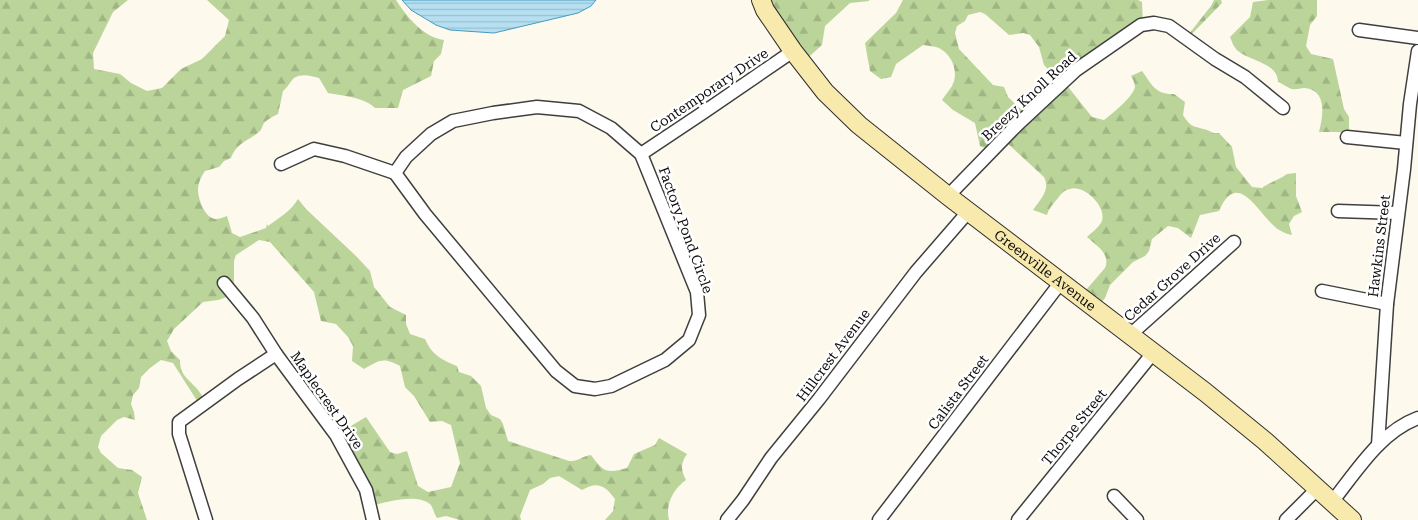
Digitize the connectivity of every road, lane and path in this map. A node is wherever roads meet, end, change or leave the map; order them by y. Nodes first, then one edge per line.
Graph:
1 (761, 0) edge
2 (1359, 30) dead end
3 (1418, 38) edge
4 (793, 50) junction
5 (1418, 51) edge
6 (1283, 108) dead end
7 (1347, 137) dead end
8 (1406, 143) junction
9 (641, 154) junction
10 (282, 164) dead end
11 (395, 173) junction
12 (948, 196) junction
13 (1338, 211) dead end
14 (968, 212) junction
15 (1398, 213) junction
16 (1234, 242) dead end
17 (1061, 282) junction
18 (224, 283) dead end
19 (1322, 291) dead end
20 (1387, 304) junction
21 (1130, 335) junction
22 (1153, 353) junction
23 (276, 354) junction
24 (1418, 418) edge
25 (1378, 445) junction
26 (1318, 489) junction
27 (1114, 496) dead end
28 (1332, 502) junction
29 (206, 520) edge
30 (374, 520) edge
31 (727, 520) edge
32 (879, 520) edge
33 (1018, 520) edge
34 (1137, 520) edge
35 (1286, 520) edge
36 (1352, 520) edge

1 - 4 main road, Greenville Avenue
2 - 3 street
4 - 9 street, Contemporary Drive
4 - 12 main road, Greenville Avenue
5 - 8 street, Hawkins Street
6 - 12 street, Breezy Knoll Road
7 - 8 street
8 - 15 street, Hawkins Street
9 - 11 street, Factory Pond Circle
9 - 11 street, Factory Pond Circle
10 - 11 street
12 - 14 main road, Greenville Avenue
13 - 15 street
14 - 17 main road, Greenville Avenue
14 - 31 street, Hillcrest Avenue
15 - 20 street, Hawkins Street
16 - 21 street, Cedar Grove Drive
17 - 21 main road, Greenville Avenue
17 - 32 street, Calista Street
18 - 23 street, Maplecrest Drive
19 - 20 street
20 - 25 street, Hawkins Street
21 - 22 main road, Greenville Avenue
22 - 26 main road, Greenville Avenue
22 - 33 street, Thorpe Street
23 - 29 street, Maplecrest Drive
23 - 30 street, Maplecrest Drive
24 - 25 street
25 - 28 street
26 - 28 main road, Greenville Avenue
26 - 35 street
27 - 34 street
28 - 36 main road, Greenville Avenue

